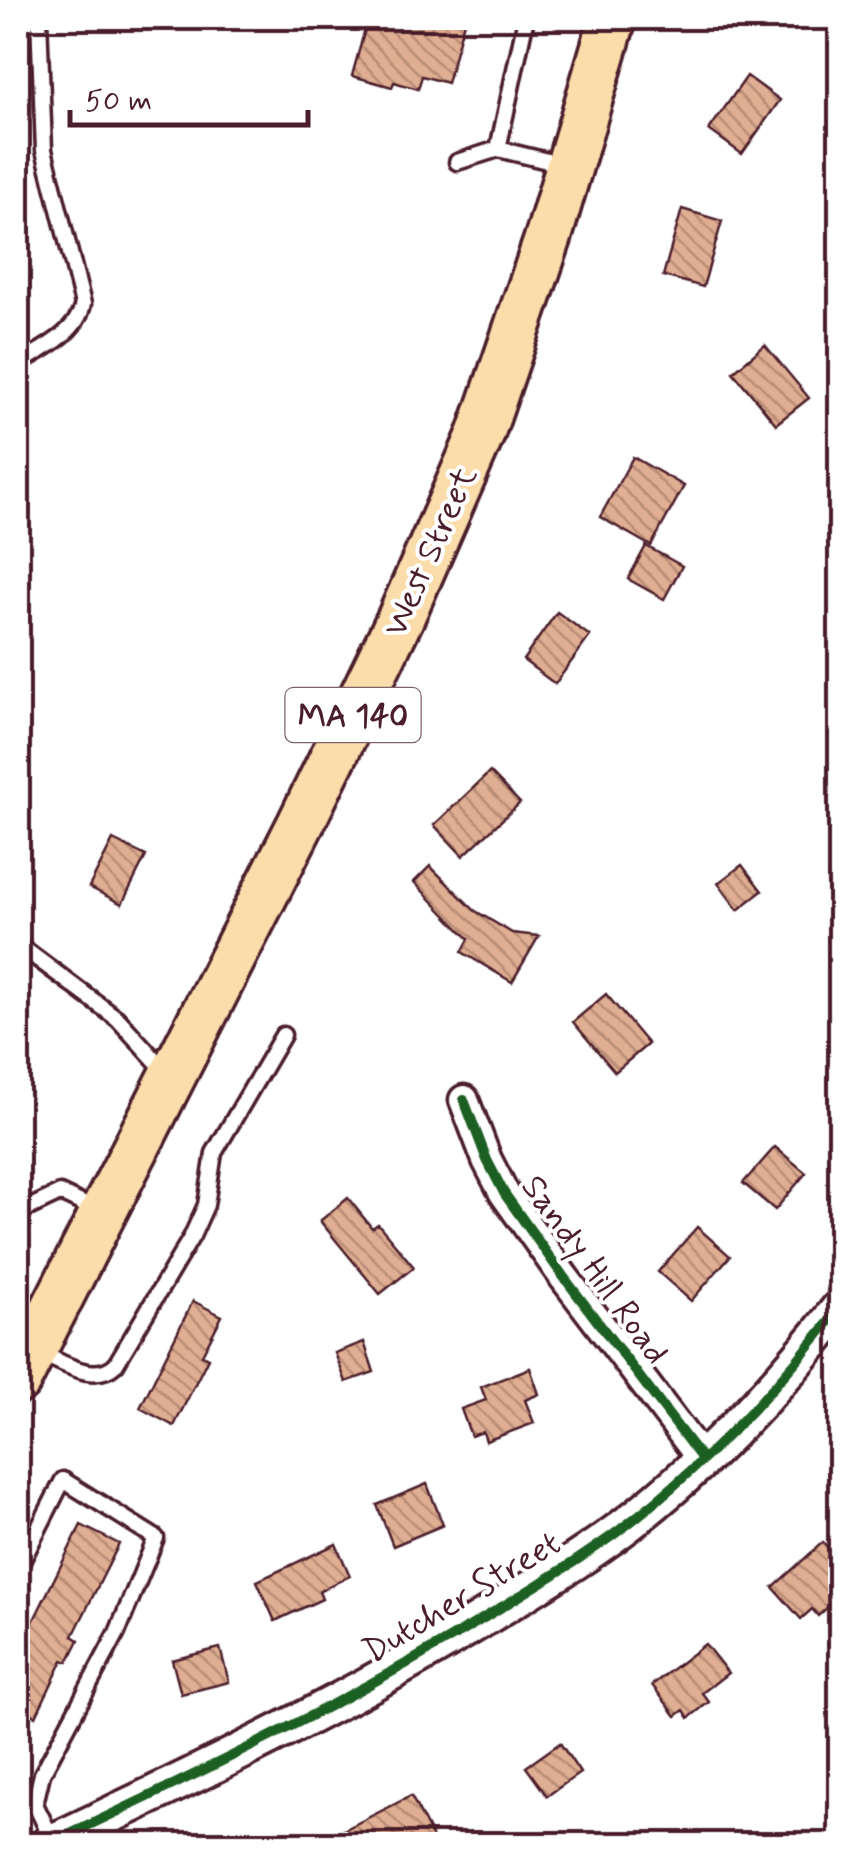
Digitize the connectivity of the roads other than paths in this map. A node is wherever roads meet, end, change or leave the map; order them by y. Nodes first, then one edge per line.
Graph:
1 (39, 18) edge
2 (526, 18) edge
3 (613, 18) edge
4 (498, 149) junction
5 (457, 162) dead end
6 (570, 167) junction
7 (18, 364) edge
8 (18, 948) edge
9 (283, 1035) dead end
10 (170, 1077) junction
11 (464, 1100) dead end
12 (18, 1213) edge
13 (102, 1213) junction
14 (838, 1315) edge
15 (25, 1365) edge
16 (702, 1459) junction
17 (18, 1570) edge
18 (52, 1843) edge

1 - 7 lane
2 - 4 lane
3 - 6 main road, West Street / MA 140
4 - 5 lane
4 - 6 lane
6 - 10 main road, West Street / MA 140
8 - 10 lane
9 - 15 lane
10 - 13 main road, West Street / MA 140
11 - 16 street, Sandy Hill Road
12 - 13 lane
13 - 15 main road, West Street / MA 140
14 - 16 street, Dutcher Street
16 - 18 street, Dutcher Street
17 - 18 lane

